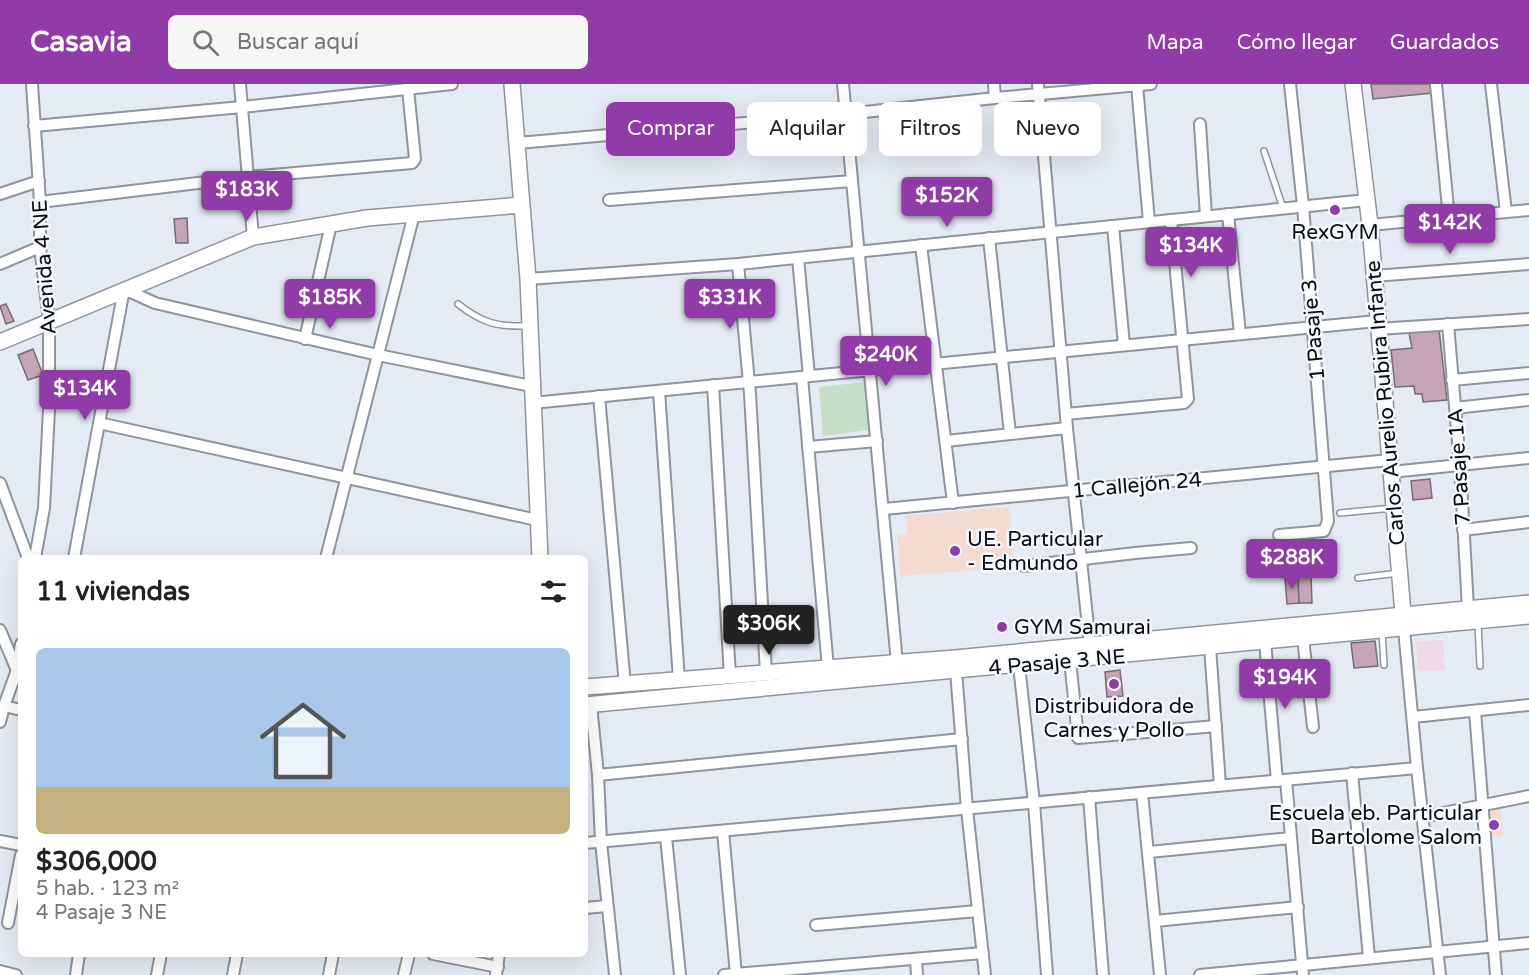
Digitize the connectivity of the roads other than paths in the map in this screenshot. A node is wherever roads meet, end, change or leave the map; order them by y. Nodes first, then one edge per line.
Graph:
1 (32, 84) edge
2 (240, 84) edge
3 (452, 84) edge
4 (512, 84) edge
5 (843, 84) edge
6 (994, 84) edge
7 (1151, 84) edge
8 (1290, 84) edge
9 (1353, 84) edge
10 (1436, 84) edge
11 (1491, 84) edge
12 (1137, 85) edge
13 (408, 89) junction
14 (1038, 89) edge
15 (995, 98) junction
16 (845, 102) edge
17 (242, 108) junction
18 (867, 112) edge
19 (747, 123) edge
20 (1200, 124) dead end
21 (34, 126) junction
22 (518, 143) junction
23 (1264, 150) dead end
24 (850, 156) edge
25 (248, 177) junction
26 (39, 181) junction
27 (852, 181) junction
28 (0, 194) edge
29 (609, 200) dead end
30 (1367, 200) junction
31 (40, 202) junction
32 (521, 205) junction
33 (1304, 206) junction
34 (1283, 208) junction
35 (1529, 210) edge
36 (1506, 212) junction
37 (414, 214) junction
38 (1228, 214) junction
39 (1206, 216) junction
40 (1449, 218) junction
41 (1171, 220) junction
42 (1149, 222) junction
43 (331, 224) junction
44 (1370, 225) junction
45 (1113, 226) junction
46 (1050, 232) junction
47 (253, 237) junction
48 (989, 238) junction
49 (921, 245) junction
50 (40, 247) junction
51 (859, 252) junction
52 (798, 258) junction
53 (0, 264) edge
54 (738, 264) junction
55 (1529, 264) edge
56 (1374, 276) junction
57 (528, 279) junction
58 (124, 290) junction
59 (458, 304) dead end
60 (1529, 319) edge
61 (49, 321) junction
62 (1448, 324) junction
63 (1378, 325) junction
64 (530, 326) junction
65 (1313, 327) junction
66 (1240, 334) junction
67 (305, 339) junction
68 (1183, 340) junction
69 (0, 342) edge
70 (1124, 345) junction
71 (1060, 352) junction
72 (378, 355) junction
73 (1002, 357) junction
74 (936, 364) junction
75 (870, 370) junction
76 (1529, 373) edge
77 (805, 376) junction
78 (1452, 380) junction
79 (749, 382) junction
80 (713, 385) junction
81 (531, 386) junction
82 (659, 391) junction
83 (599, 396) junction
84 (1529, 400) edge
85 (532, 403) junction
86 (1455, 408) junction
87 (1066, 414) junction
88 (99, 423) junction
89 (1067, 428) junction
90 (1010, 434) junction
91 (877, 441) junction
92 (946, 441) junction
93 (808, 447) junction
94 (1529, 458) edge
95 (1460, 465) junction
96 (1391, 466) junction
97 (1324, 467) junction
98 (346, 479) junction
99 (0, 483) edge
100 (1073, 490) junction
101 (953, 503) junction
102 (1394, 508) junction
103 (884, 509) junction
104 (1340, 513) dead end
105 (537, 520) junction
106 (1529, 522) edge
107 (1463, 530) junction
108 (1279, 535) dead end
109 (1191, 549) dead end
110 (27, 555) edge
111 (36, 555) edge
112 (75, 555) edge
113 (327, 555) edge
114 (540, 555) edge
115 (1081, 560) junction
116 (1024, 566) dead end
117 (1400, 573) junction
118 (1358, 578) dead end
119 (1529, 603) edge
120 (1468, 609) junction
121 (1529, 616) edge
122 (1478, 621) junction
123 (1404, 622) junction
124 (0, 630) edge
125 (1382, 631) junction
126 (1303, 638) junction
127 (1265, 641) junction
128 (3, 644) edge
129 (1090, 645) junction
130 (1210, 647) junction
131 (1070, 660) junction
132 (897, 663) junction
133 (1019, 665) junction
134 (1384, 665) dead end
135 (1480, 666) dead end
136 (18, 667) edge
137 (828, 668) junction
138 (18, 671) edge
139 (956, 671) junction
140 (766, 673) junction
141 (730, 676) junction
142 (679, 680) junction
143 (625, 685) junction
144 (588, 687) edge
145 (588, 705) edge
146 (1529, 705) edge
147 (2, 707) edge
148 (18, 710) edge
149 (1475, 711) junction
150 (1413, 717) junction
151 (0, 722) edge
152 (1216, 726) junction
153 (1313, 727) dead end
154 (962, 739) junction
155 (1417, 768) junction
156 (1352, 773) junction
157 (598, 775) junction
158 (1282, 780) junction
159 (1220, 786) junction
160 (1142, 793) junction
161 (1529, 796) edge
162 (1089, 797) junction
163 (1034, 803) junction
164 (1483, 806) junction
165 (967, 809) junction
166 (1423, 817) junction
167 (723, 831) junction
168 (666, 837) junction
169 (1291, 838) junction
170 (0, 841) edge
171 (601, 842) junction
172 (588, 843) edge
173 (18, 845) edge
174 (1149, 852) junction
175 (18, 858) edge
176 (608, 906) junction
177 (1298, 907) junction
178 (588, 908) edge
179 (978, 911) junction
180 (1155, 921) junction
181 (8, 923) dead end
182 (816, 925) dead end
183 (1529, 943) edge
184 (1493, 946) junction
185 (1438, 951) junction
186 (983, 953) junction
187 (79, 957) edge
188 (160, 957) edge
189 (237, 957) edge
190 (332, 957) edge
191 (408, 957) edge
192 (444, 957) edge
193 (1369, 958) junction
194 (916, 960) junction
195 (858, 963) junction
196 (1303, 970) edge
197 (497, 971) edge
198 (794, 972) edge
199 (2, 973) edge
200 (736, 974) edge
201 (16, 975) edge
202 (76, 975) edge
203 (157, 975) edge
204 (234, 975) edge
205 (329, 975) edge
206 (404, 975) edge
207 (615, 975) edge
208 (680, 975) edge
209 (724, 975) edge
210 (859, 975) edge
211 (917, 975) edge
212 (985, 975) edge
213 (1047, 975) edge
214 (1103, 975) edge
215 (1160, 975) edge
216 (1200, 975) edge
217 (1440, 975) edge
218 (1496, 975) edge

1 - 21 street, Avenida 4 NE
2 - 17 street
3 - 13 street
4 - 22 street
5 - 16 street
6 - 15 street
7 - 12 street
8 - 33 street, 1 Pasaje 3
9 - 30 street, Carlos Aurelio Rubira Infante
10 - 40 street
11 - 36 street
12 - 14 street
12 - 42 street
13 - 17 street
13 - 25 street
14 - 15 street
14 - 46 street
15 - 18 street
17 - 21 street
17 - 25 street
19 - 22 street
20 - 39 street
21 - 26 street, Avenida 4 NE
22 - 32 street
23 - 34 lane
24 - 27 street
25 - 31 street
25 - 47 street
26 - 28 street
26 - 31 street, Avenida 4 NE
27 - 29 street
27 - 51 street
30 - 33 street
30 - 44 street, Carlos Aurelio Rubira Infante
31 - 50 street, Avenida 4 NE
32 - 37 street
32 - 57 street
33 - 34 street
33 - 65 street, 1 Pasaje 3
34 - 38 street
35 - 36 street
36 - 40 street
37 - 43 street
37 - 72 street
38 - 39 street
38 - 66 street
39 - 41 street
40 - 44 street
41 - 42 street
41 - 68 street
42 - 45 street
43 - 47 street
43 - 67 street
44 - 56 street, Carlos Aurelio Rubira Infante
45 - 46 street
45 - 70 street
46 - 48 street
46 - 71 street
47 - 58 street
48 - 49 street
48 - 73 street
49 - 51 street
49 - 74 street
50 - 53 street
50 - 61 street, Avenida 4 NE
51 - 52 street
51 - 75 street
52 - 54 street
52 - 77 street
54 - 57 street
54 - 79 street
55 - 56 street
56 - 63 street, Carlos Aurelio Rubira Infante
57 - 64 street
58 - 61 street
58 - 67 street
58 - 88 street
59 - 64 lane
60 - 62 street
61 - 69 street
61 - 111 street, Avenida 4 NE
62 - 63 street
62 - 78 street, 7 Pasaje 1A
63 - 65 street
63 - 96 street, Carlos Aurelio Rubira Infante
64 - 81 street
65 - 66 street
65 - 97 street, 1 Pasaje 3
66 - 68 street
67 - 72 street
68 - 70 street
68 - 87 street
70 - 71 street
71 - 73 street
71 - 87 street
72 - 81 street
72 - 98 street
73 - 74 street
73 - 90 street
74 - 75 street
74 - 92 street
75 - 77 street
75 - 91 street
76 - 78 street
77 - 79 street
77 - 93 street
78 - 86 street, 7 Pasaje 1A
79 - 80 street
79 - 140 street
80 - 82 street
80 - 141 street
81 - 85 street
82 - 83 street
82 - 142 street
83 - 85 street
83 - 143 street
84 - 86 street
85 - 105 street
86 - 95 street, 7 Pasaje 1A
87 - 89 street
88 - 98 street
88 - 112 street
89 - 90 street
89 - 100 street
90 - 92 street
91 - 93 street
91 - 103 street
92 - 101 street
93 - 137 street
94 - 95 street, 1 Callejón 24
95 - 96 street, 1 Callejón 24
95 - 107 street, 7 Pasaje 1A
96 - 97 street, 1 Callejón 24
96 - 102 street, Carlos Aurelio Rubira Infante
97 - 100 street, 1 Callejón 24
97 - 108 street, 1 Pasaje 3
98 - 105 street
98 - 113 street
99 - 110 street
100 - 101 street, 1 Callejón 24
100 - 115 street
101 - 103 street, 1 Callejón 24
102 - 104 lane
102 - 117 street, Carlos Aurelio Rubira Infante
103 - 132 street
105 - 114 street
106 - 107 street
107 - 120 street, 7 Pasaje 1A
109 - 115 street
115 - 116 street
115 - 129 street
117 - 118 lane
117 - 123 street, Carlos Aurelio Rubira Infante
119 - 120 street, 4 Pasaje 3 NE
120 - 123 street, 4 Pasaje 3 NE
121 - 122 street, 4 Pasaje 3 NE
122 - 123 street, 4 Pasaje 3 NE
122 - 135 lane
123 - 125 street, 4 Pasaje 3 NE
123 - 129 street, 4 Pasaje 3 NE
123 - 150 street, Carlos Aurelio Rubira Infante
124 - 128 street
125 - 126 street, 4 Pasaje 3 NE
125 - 134 lane
126 - 127 street, 4 Pasaje 3 NE
126 - 153 street
127 - 130 street, 4 Pasaje 3 NE
127 - 158 street
128 - 136 street
129 - 132 street, 4 Pasaje 3 NE
130 - 131 street, 4 Pasaje 3 NE
130 - 152 street
131 - 133 street, 4 Pasaje 3 NE
131 - 152 street
132 - 137 street, 4 Pasaje 3 NE
133 - 139 street, 4 Pasaje 3 NE
133 - 163 street
137 - 140 street, 4 Pasaje 3 NE
138 - 147 street
139 - 145 street, 4 Pasaje 3 NE
139 - 154 street
140 - 141 street, 4 Pasaje 3 NE
141 - 142 street, 4 Pasaje 3 NE
142 - 143 street, 4 Pasaje 3 NE
143 - 144 street, 4 Pasaje 3 NE
145 - 157 street
146 - 149 street
147 - 148 street
147 - 151 street
149 - 150 street
149 - 164 street
150 - 155 street, Carlos Aurelio Rubira Infante
152 - 159 street
154 - 157 street
154 - 165 street
155 - 156 street
155 - 166 street, Carlos Aurelio Rubira Infante
156 - 158 street
156 - 193 street
157 - 171 street
158 - 159 street
158 - 169 street
159 - 160 street
160 - 162 street
160 - 174 street
161 - 164 street
162 - 163 street
162 - 214 street
163 - 165 street
163 - 213 street
164 - 166 street
164 - 184 street
165 - 167 street
165 - 179 street
166 - 185 street, Carlos Aurelio Rubira Infante
167 - 168 street
167 - 200 street
168 - 171 street
168 - 208 street
169 - 174 street
169 - 177 street
170 - 173 street
171 - 172 street
171 - 176 street
174 - 180 street
175 - 181 street
176 - 178 street
176 - 207 street
177 - 180 street
177 - 196 street
179 - 182 street
179 - 186 street
180 - 215 street
183 - 184 street
184 - 185 street
184 - 218 street
185 - 193 street
185 - 217 street, Carlos Aurelio Rubira Infante
186 - 194 street
186 - 212 street
187 - 202 street
188 - 203 street
189 - 204 street
190 - 205 street
191 - 206 street
192 - 197 street
193 - 196 street
194 - 195 street
194 - 211 street
195 - 198 street
195 - 210 street
196 - 216 street
198 - 200 street
199 - 201 street
200 - 209 street

